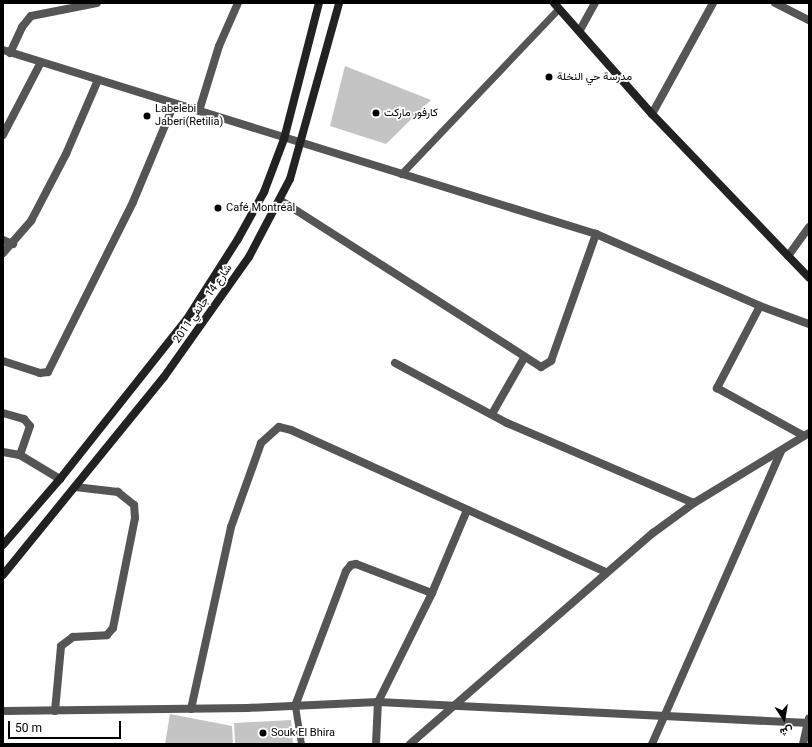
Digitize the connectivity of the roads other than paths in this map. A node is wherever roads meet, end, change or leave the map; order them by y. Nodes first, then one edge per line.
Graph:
1 (97, 3) edge
2 (238, 3) edge
3 (319, 3) edge
4 (339, 3) edge
5 (595, 3) edge
6 (713, 3) edge
7 (775, 3) edge
8 (557, 6) edge
9 (809, 20) edge
10 (580, 30) junction
11 (6, 52) edge
12 (40, 64) junction
13 (98, 80) junction
14 (174, 104) junction
15 (198, 111) junction
16 (652, 114) junction
17 (3, 135) edge
18 (284, 139) junction
19 (300, 143) junction
20 (401, 174) junction
21 (280, 200) junction
22 (809, 227) edge
23 (596, 234) junction
24 (3, 240) edge
25 (13, 244) junction
26 (3, 253) edge
27 (788, 256) junction
28 (809, 278) edge
29 (760, 306) junction
30 (809, 324) edge
31 (524, 358) junction
32 (3, 360) edge
33 (394, 363) dead end
34 (3, 413) edge
35 (492, 414) junction
36 (806, 434) edge
37 (781, 451) junction
38 (3, 452) edge
39 (20, 455) junction
40 (60, 479) junction
41 (74, 487) junction
42 (694, 503) junction
43 (467, 510) junction
44 (3, 545) edge
45 (605, 572) junction
46 (3, 575) edge
47 (432, 593) junction
48 (378, 702) junction
49 (458, 705) junction
50 (295, 706) junction
51 (191, 709) junction
52 (3, 711) edge
53 (55, 711) junction
54 (664, 717) junction
55 (809, 722) edge
56 (301, 744) edge
57 (376, 744) edge
58 (410, 744) edge
59 (652, 744) edge
60 (803, 744) edge

1 - 11 street
2 - 15 street
3 - 18 main road, شارع 14 جانفي 2011
4 - 19 main road, شارع 14 جانفي 2011
5 - 10 street
6 - 16 street
7 - 9 street
8 - 10 main road
8 - 20 lane
10 - 16 main road
11 - 12 street
12 - 13 street
12 - 17 street
13 - 14 street
13 - 25 street
14 - 15 street
14 - 32 street
15 - 18 street
16 - 27 main road
18 - 19 street
18 - 40 main road, شارع 14 جانفي 2011
19 - 20 street
19 - 21 main road, شارع 14 جانفي 2011
20 - 23 street
21 - 31 street
21 - 41 main road, شارع 14 جانفي 2011
22 - 27 street
23 - 29 street
23 - 31 street
24 - 25 street
25 - 26 street
27 - 28 main road
29 - 30 street
29 - 36 street
31 - 35 street
33 - 35 street
34 - 39 street
35 - 42 street
36 - 37 street
37 - 42 street
37 - 54 street
38 - 39 street
39 - 40 street
40 - 44 main road, شارع 14 جانفي 2011
41 - 46 main road, شارع 14 جانفي 2011
41 - 53 street
42 - 45 street
43 - 45 street
43 - 47 street
43 - 51 street
45 - 49 street
47 - 48 street
47 - 50 street
48 - 49 street
48 - 50 street
48 - 57 street
49 - 54 street
49 - 58 street
50 - 51 street
50 - 56 lane
51 - 53 street
52 - 53 street
54 - 55 street
54 - 59 street
55 - 60 street

